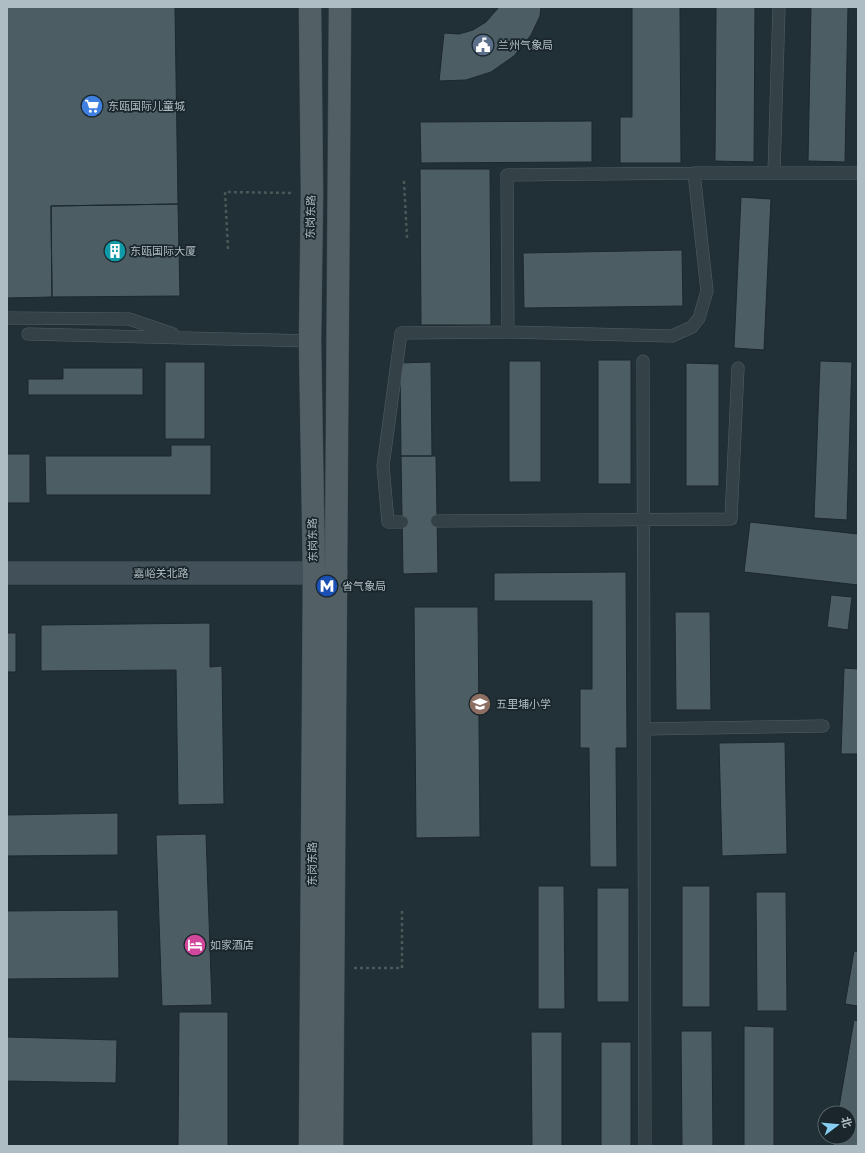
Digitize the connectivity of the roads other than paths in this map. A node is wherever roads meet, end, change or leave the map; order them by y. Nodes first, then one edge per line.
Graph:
1 (310, 7) edge
2 (340, 7) edge
3 (779, 7) edge
4 (774, 172) junction
5 (694, 173) junction
6 (858, 173) edge
7 (7, 318) edge
8 (508, 332) junction
9 (28, 334) dead end
10 (184, 337) junction
11 (310, 341) junction
12 (643, 361) dead end
13 (738, 368) dead end
14 (644, 519) junction
15 (437, 521) dead end
16 (402, 522) dead end
17 (7, 573) edge
18 (314, 573) junction
19 (336, 573) junction
20 (824, 726) dead end
21 (644, 729) junction
22 (310, 1146) edge
23 (332, 1146) edge
24 (645, 1146) edge

1 - 11 main road, 东岗东路
2 - 19 main road, 东岗东路
3 - 4 lane
4 - 5 lane
4 - 6 lane
5 - 8 lane
5 - 8 lane
7 - 10 lane
8 - 16 lane
9 - 10 lane
10 - 11 lane
11 - 18 main road, 东岗东路
12 - 14 lane
13 - 14 lane
14 - 15 lane
14 - 21 lane
17 - 18 main road, 嘉峪关北路
18 - 19 main road, 嘉峪关北路
18 - 22 main road, 东岗东路
19 - 23 main road, 东岗东路
20 - 21 lane
21 - 24 lane

